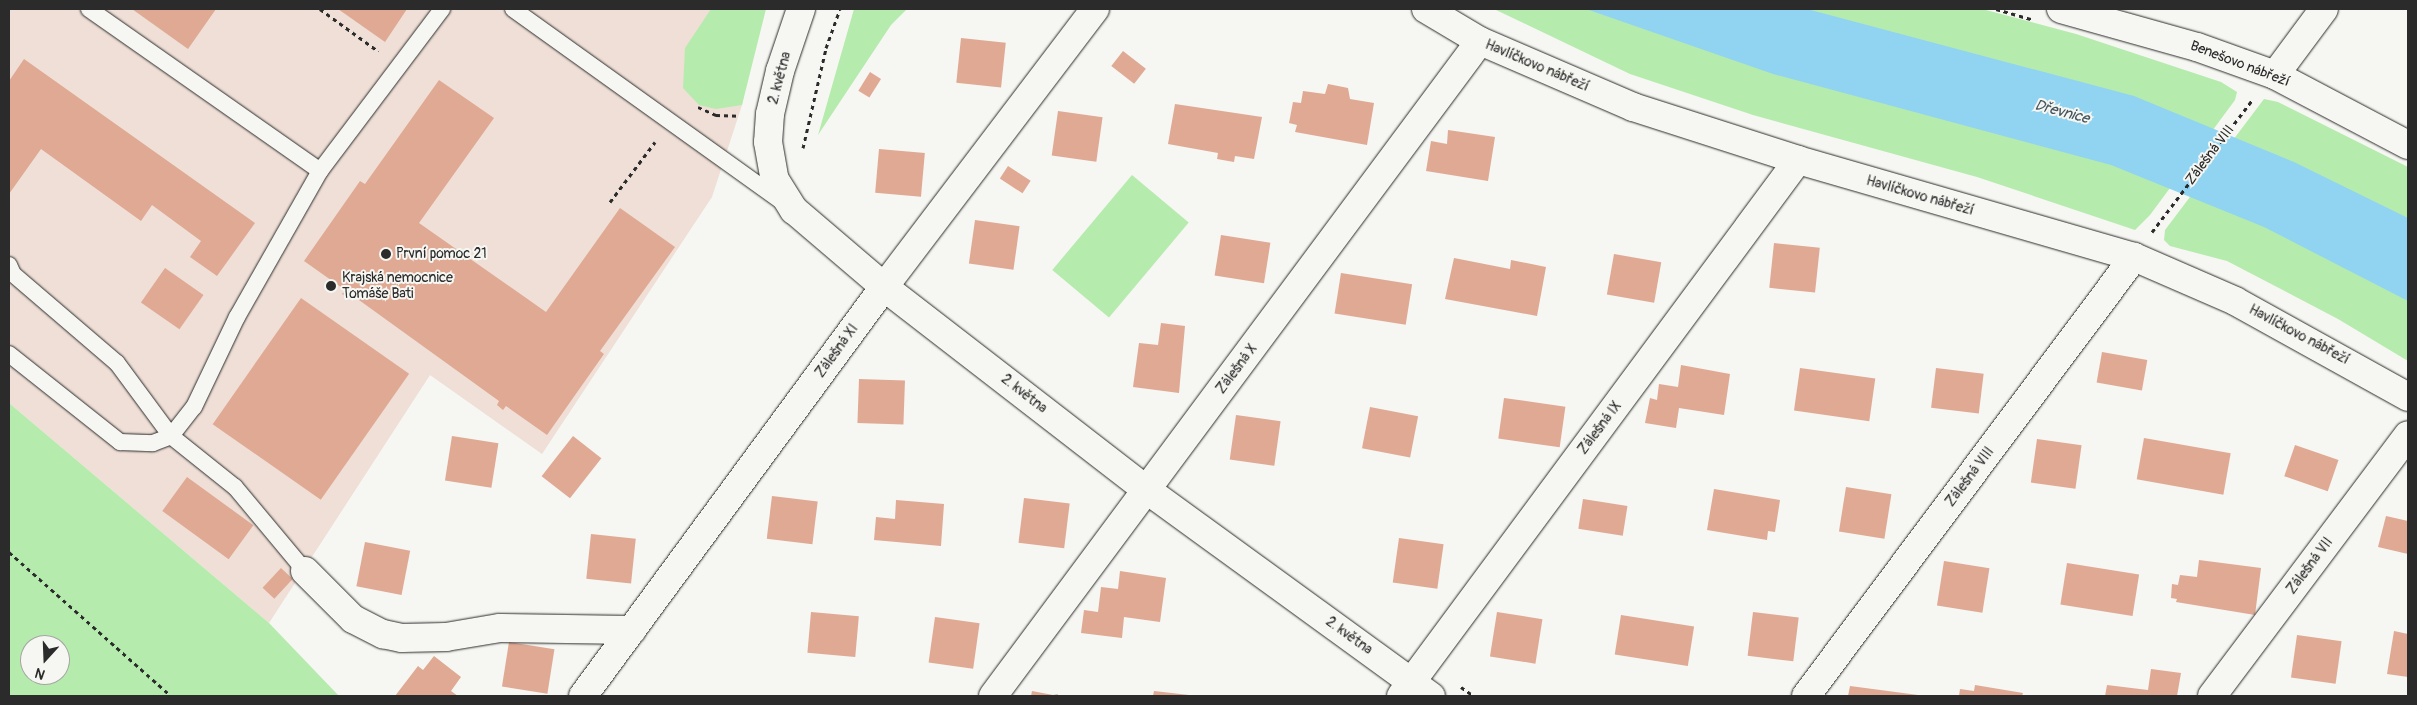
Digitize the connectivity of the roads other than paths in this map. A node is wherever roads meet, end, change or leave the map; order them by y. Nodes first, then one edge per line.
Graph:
1 (89, 9) edge
2 (442, 9) edge
3 (514, 9) edge
4 (801, 9) edge
5 (1095, 9) edge
6 (1426, 9) edge
7 (2061, 9) edge
8 (2324, 9) edge
9 (1480, 41) junction
10 (2275, 74) junction
11 (2408, 144) edge
12 (1798, 160) junction
13 (320, 171) junction
14 (794, 210) junction
15 (2134, 258) junction
16 (9, 266) edge
17 (884, 287) junction
18 (9, 354) edge
19 (2408, 397) edge
20 (2408, 435) edge
21 (171, 436) junction
22 (1148, 490) junction
23 (305, 571) joint
24 (632, 630) junction
25 (1418, 684) edge
26 (583, 696) edge
27 (993, 696) edge
28 (1806, 696) edge
29 (2212, 696) edge

1 - 13 lane
2 - 13 lane
3 - 14 lane
4 - 14 street, 2. května
5 - 17 street, Zálešná XI
6 - 9 street, Havlíčkovo nábřeží
7 - 10 street, Benešovo nábřeží
8 - 10 street
9 - 12 street, Havlíčkovo nábřeží
9 - 22 street, Zálešná X
10 - 11 street, Benešovo nábřeží
12 - 15 street, Havlíčkovo nábřeží
12 - 25 street, Zálešná IX
13 - 21 lane
14 - 17 street, 2. května
15 - 19 street, Havlíčkovo nábřeží
15 - 28 street, Zálešná VIII
16 - 21 lane
17 - 22 street, 2. května
17 - 24 street, Zálešná XI
18 - 21 lane
20 - 29 street, Zálešná VII
21 - 23 lane
22 - 25 street, 2. května
22 - 27 street, Zálešná X
23 - 24 street
24 - 26 street, Zálešná XI

